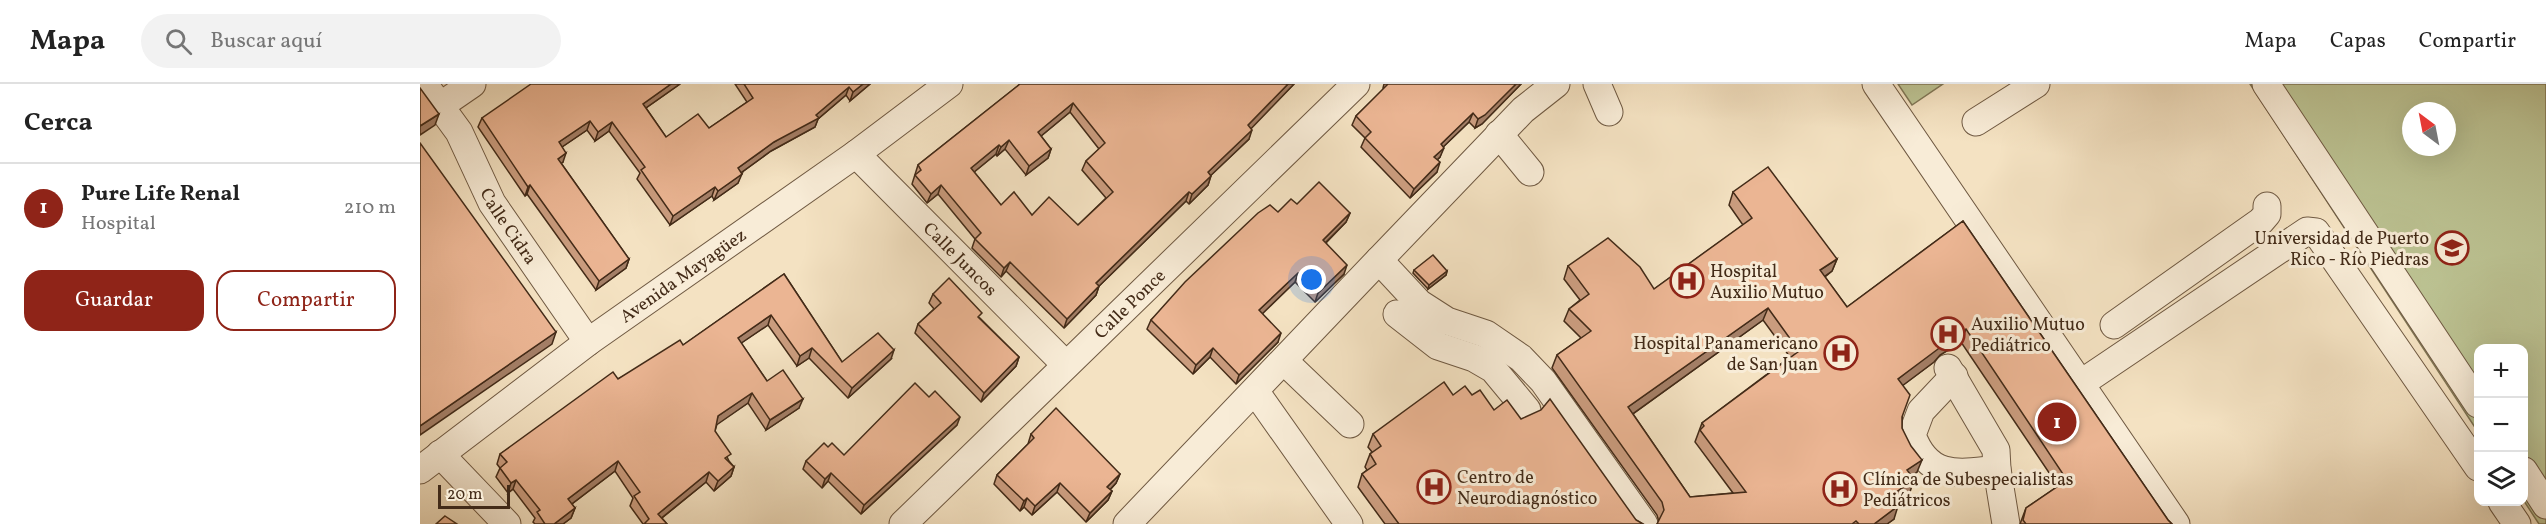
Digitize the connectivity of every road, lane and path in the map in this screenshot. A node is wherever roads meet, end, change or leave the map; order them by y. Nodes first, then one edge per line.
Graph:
1 (424, 84) edge
2 (472, 84) edge
3 (949, 84) edge
4 (1356, 84) edge
5 (1556, 84) edge
6 (1596, 84) edge
7 (1876, 84) edge
8 (2036, 84) edge
9 (2266, 84) edge
10 (441, 106) junction
11 (1609, 112) dead end
12 (1976, 122) dead end
13 (1499, 134) junction
14 (856, 154) junction
15 (1530, 172) dead end
16 (2267, 206) dead end
17 (1379, 261) junction
18 (1398, 314) dead end
19 (2114, 325) dead end
20 (588, 342) junction
21 (1284, 361) junction
22 (1066, 365) junction
23 (2080, 384) junction
24 (1255, 391) junction
25 (2474, 398) edge
26 (1527, 410) dead end
27 (1350, 424) dead end
28 (2474, 461) edge
29 (430, 462) edge
30 (1996, 468) junction
31 (2528, 478) edge
32 (2546, 505) edge
33 (2505, 506) edge
34 (507, 524) edge
35 (903, 524) edge
36 (1127, 524) edge
37 (1349, 524) edge
38 (1644, 524) edge
39 (2006, 524) edge
40 (2176, 524) edge
41 (2517, 524) edge

1 - 10 street, Calle Cidra
2 - 10 street
3 - 14 street, Avenida Mayagüez
4 - 22 street, Calle Ponce
5 - 13 street
6 - 11 street
7 - 23 street
8 - 12 street
9 - 25 street
10 - 20 street, Calle Cidra
13 - 15 street
13 - 17 street
14 - 20 street, Avenida Mayagüez
14 - 22 street, Calle Juncos
16 - 19 street
17 - 21 street
17 - 38 street
18 - 26 street
20 - 29 street, Avenida Mayagüez
21 - 24 street
21 - 27 street
22 - 35 street, Calle Ponce
23 - 28 street
23 - 40 street
24 - 36 street
24 - 37 street
29 - 34 street
30 - 30 street
30 - 39 street
31 - 32 street
33 - 41 street

